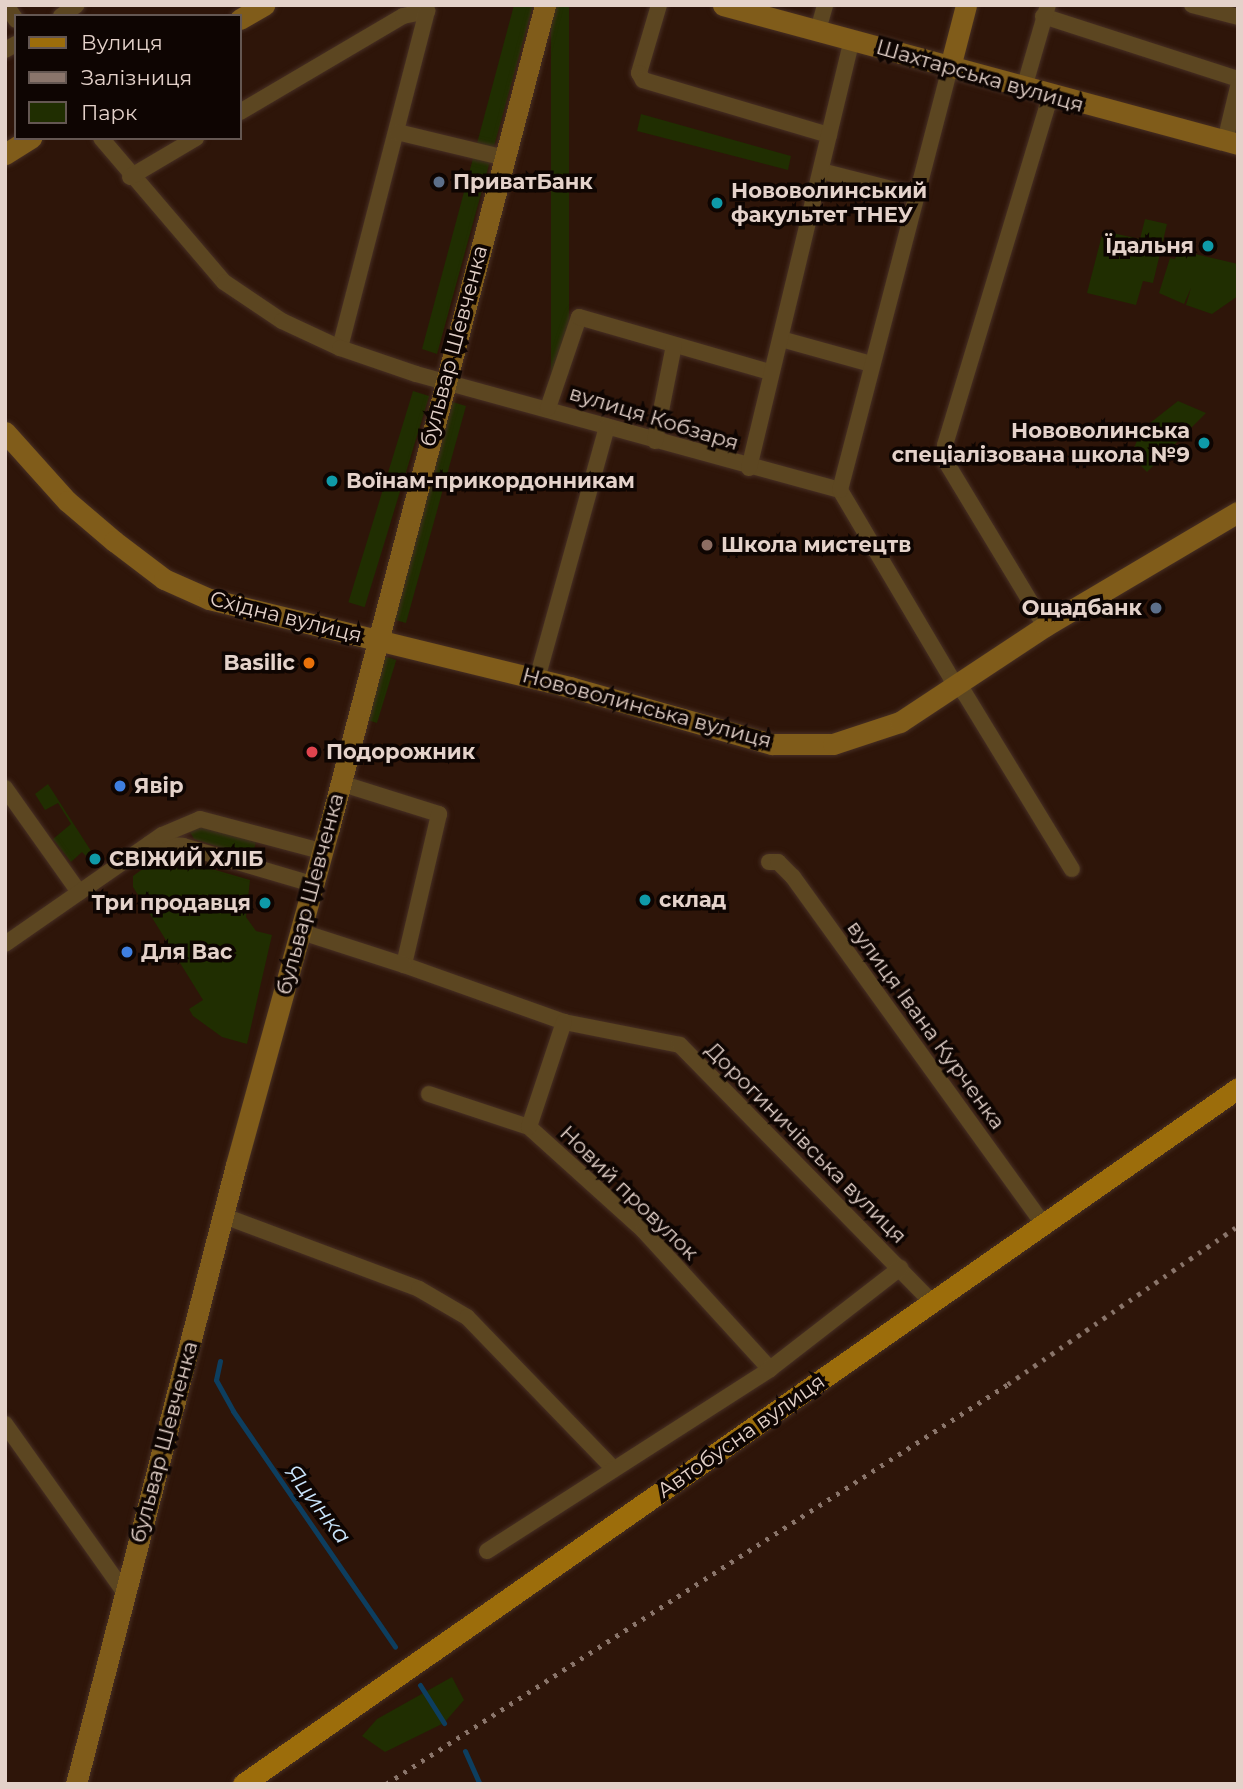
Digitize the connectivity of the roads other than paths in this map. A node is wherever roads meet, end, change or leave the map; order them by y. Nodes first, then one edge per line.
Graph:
1 (264, 5) edge
2 (545, 5) edge
3 (659, 5) edge
4 (723, 5) edge
5 (825, 5) edge
6 (966, 5) edge
7 (1192, 5) edge
8 (1045, 10) edge
9 (403, 11) edge
10 (1238, 17) edge
11 (242, 18) edge
12 (818, 30) junction
13 (852, 40) junction
14 (950, 68) junction
15 (1238, 79) edge
16 (1238, 87) edge
17 (1024, 88) junction
18 (1051, 95) junction
19 (242, 112) edge
20 (397, 132) junction
21 (829, 135) junction
22 (28, 140) edge
23 (102, 140) edge
24 (193, 140) edge
25 (1232, 143) edge
26 (5, 153) edge
27 (505, 158) junction
28 (821, 171) junction
29 (130, 177) junction
30 (915, 195) junction
31 (780, 339) junction
32 (674, 345) junction
33 (340, 348) junction
34 (871, 364) junction
35 (769, 372) junction
36 (444, 382) junction
37 (548, 408) junction
38 (607, 427) junction
39 (5, 432) edge
40 (655, 441) junction
41 (749, 468) junction
42 (839, 490) junction
43 (1238, 512) edge
44 (1045, 626) junction
45 (376, 639) junction
46 (537, 679) junction
47 (958, 684) junction
48 (340, 783) junction
49 (5, 788) edge
50 (149, 844) junction
51 (321, 851) junction
52 (769, 862) dead end
53 (1072, 869) dead end
54 (312, 884) junction
55 (79, 892) junction
56 (306, 933) junction
57 (5, 944) edge
58 (404, 965) junction
59 (564, 1022) junction
60 (1238, 1088) edge
61 (429, 1094) dead end
62 (530, 1127) junction
63 (224, 1216) junction
64 (1043, 1223) junction
65 (900, 1268) junction
66 (931, 1301) junction
67 (770, 1368) junction
68 (5, 1424) edge
69 (614, 1469) junction
70 (487, 1551) dead end
71 (125, 1593) junction
72 (76, 1784) edge
73 (243, 1784) edge

1 - 11 street
2 - 27 street, бульвар Шевченка
3 - 21 street
4 - 12 street, Шахтарська вулиця
5 - 12 street
6 - 14 street
7 - 10 street
8 - 15 street
8 - 17 street
9 - 19 street
9 - 20 street
12 - 13 street, Шахтарська вулиця
13 - 14 street, Шахтарська вулиця
13 - 21 street
14 - 17 street, Шахтарська вулиця
14 - 30 street
16 - 25 street
17 - 18 street, Шахтарська вулиця
18 - 25 street, Шахтарська вулиця
18 - 44 street
20 - 27 street
20 - 33 street
21 - 28 street
22 - 26 street
23 - 29 street, вулиця Кобзаря
24 - 29 street
27 - 36 street, бульвар Шевченка
28 - 30 street
28 - 31 street
29 - 33 street, вулиця Кобзаря
30 - 34 street
31 - 34 street
31 - 35 street
32 - 35 street
32 - 37 street
32 - 40 street
33 - 36 street, вулиця Кобзаря
34 - 42 street
35 - 41 street
36 - 37 street, вулиця Кобзаря
36 - 45 street, бульвар Шевченка
37 - 38 street, вулиця Кобзаря
38 - 40 street, вулиця Кобзаря
38 - 46 street
39 - 45 street, Східна вулиця
40 - 41 street, вулиця Кобзаря
41 - 42 street, вулиця Кобзаря
42 - 47 street
43 - 44 street, Нововолинська вулиця
44 - 47 street, Нововолинська вулиця
45 - 46 street, Нововолинська вулиця
45 - 48 street, бульвар Шевченка
46 - 47 street, Нововолинська вулиця
47 - 53 street
48 - 51 street, бульвар Шевченка
48 - 58 street
49 - 55 street
50 - 51 street
50 - 54 street
50 - 55 street
51 - 54 street, бульвар Шевченка
52 - 64 street, вулиця Івана Курченка
54 - 56 street, бульвар Шевченка
55 - 57 street
56 - 58 street, Дорогиничівська вулиця
56 - 63 street, бульвар Шевченка
58 - 59 street, Дорогиничівська вулиця
59 - 62 street
59 - 65 street, Дорогиничівська вулиця
60 - 64 main road, Автобусна вулиця
61 - 62 street, Новий провулок
62 - 67 street, Новий провулок
63 - 69 street
63 - 71 street, бульвар Шевченка
64 - 66 main road, Автобусна вулиця
65 - 66 street, Дорогиничівська вулиця
65 - 67 street, Автобусна вулиця
66 - 73 main road, Автобусна вулиця
67 - 69 street, Автобусна вулиця
68 - 71 street
69 - 70 street, Автобусна вулиця
71 - 72 street, бульвар Шевченка

